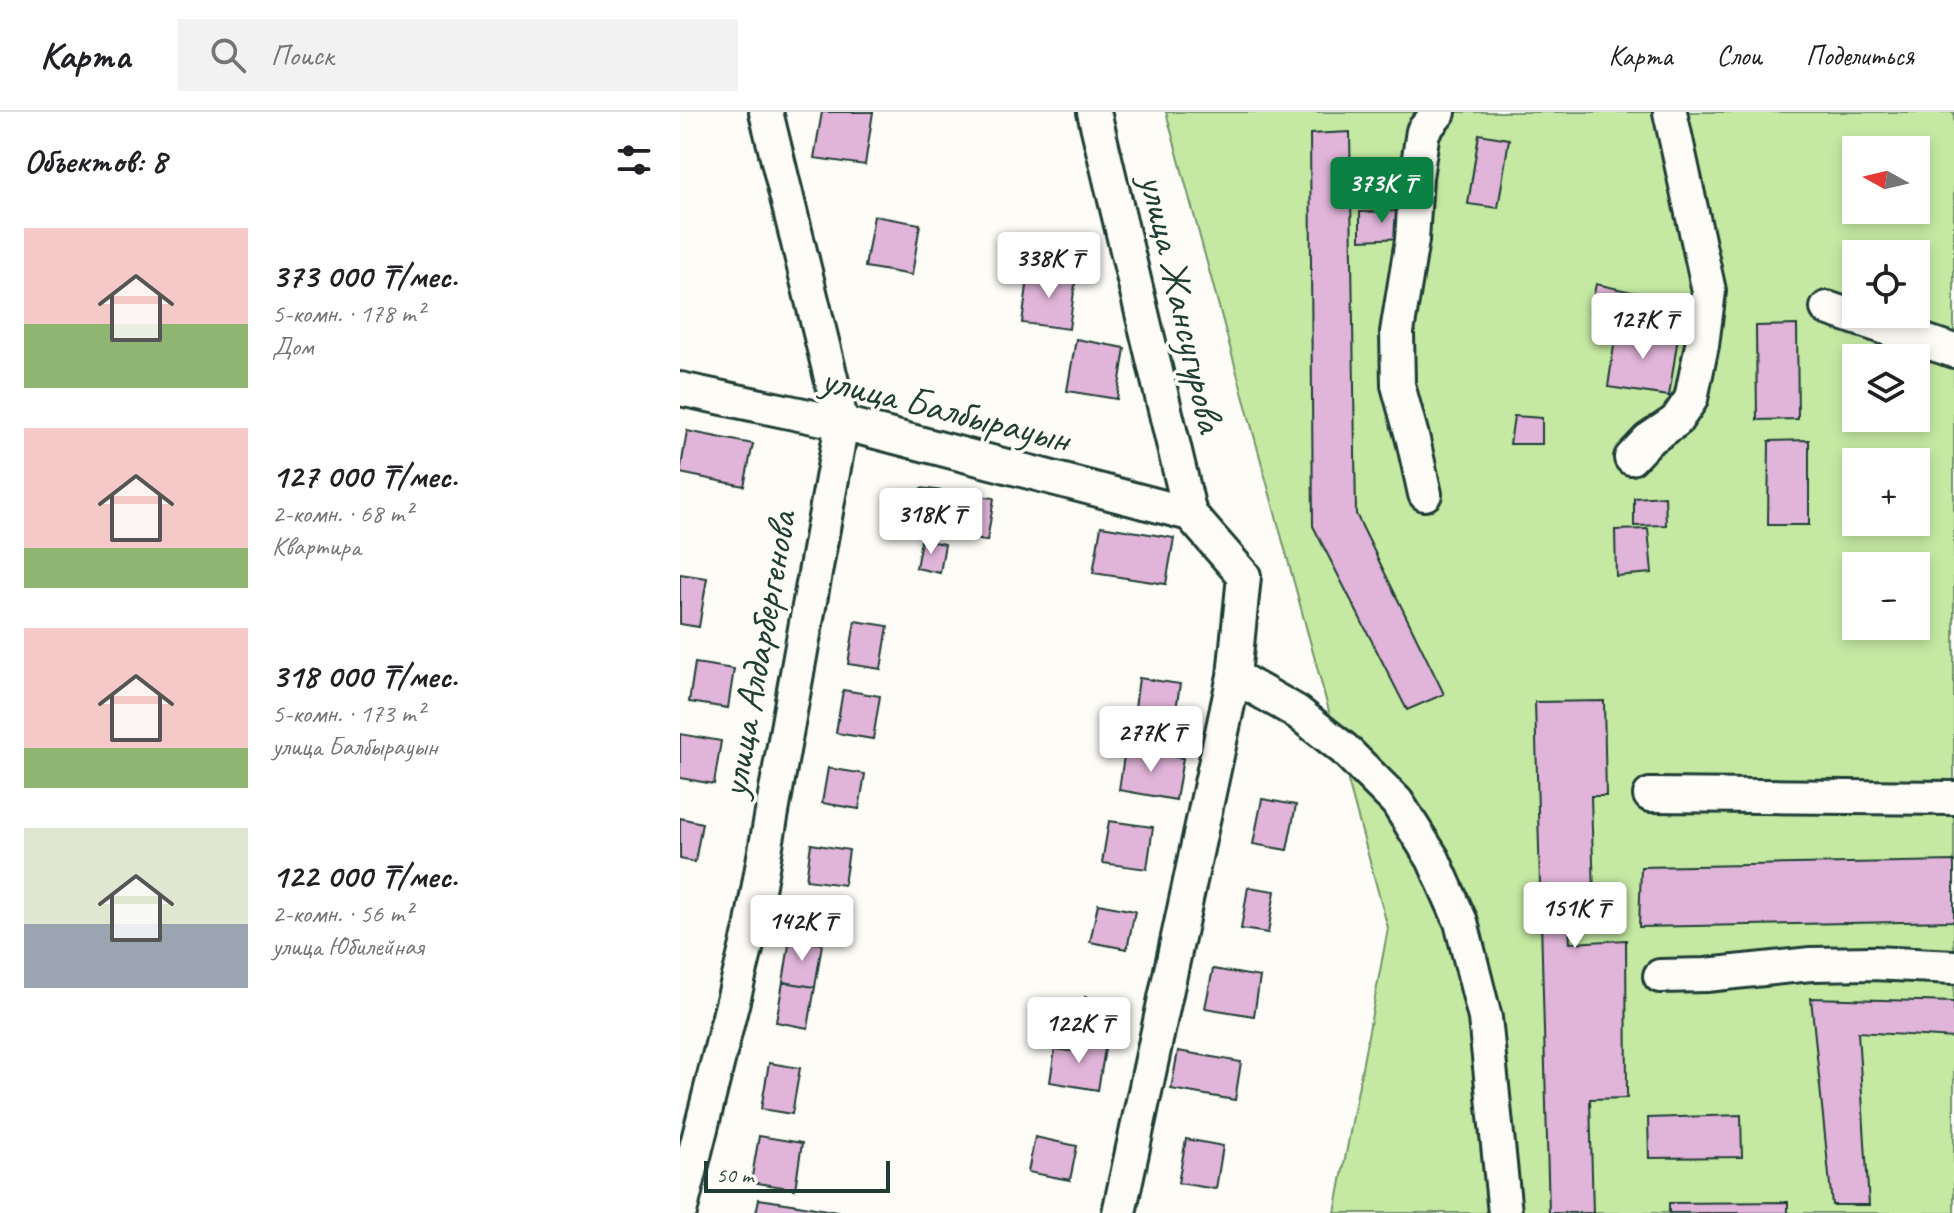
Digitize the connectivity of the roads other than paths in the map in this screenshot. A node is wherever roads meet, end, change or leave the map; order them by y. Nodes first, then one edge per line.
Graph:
1 (766, 112) edge
2 (1094, 112) edge
3 (1439, 112) edge
4 (1670, 112) edge
5 (1827, 308) dead end
6 (1954, 351) edge
7 (680, 389) edge
8 (842, 423) junction
9 (1631, 458) dead end
10 (1425, 494) dead end
11 (1190, 514) junction
12 (1234, 676) junction
13 (1650, 795) dead end
14 (1954, 798) edge
15 (1954, 967) edge
16 (1660, 976) dead end
17 (680, 1212) edge
18 (1119, 1213) edge
19 (1505, 1213) edge

1 - 8 street, улица Алдарбергенова
2 - 11 street, улица Жансугурова
3 - 10 street
4 - 9 street
5 - 6 street
7 - 8 street, улица Балбырауын
8 - 11 street, улица Балбырауын
8 - 17 street, улица Алдарбергенова
11 - 12 street
12 - 18 street
12 - 19 street
13 - 14 street
15 - 16 street

